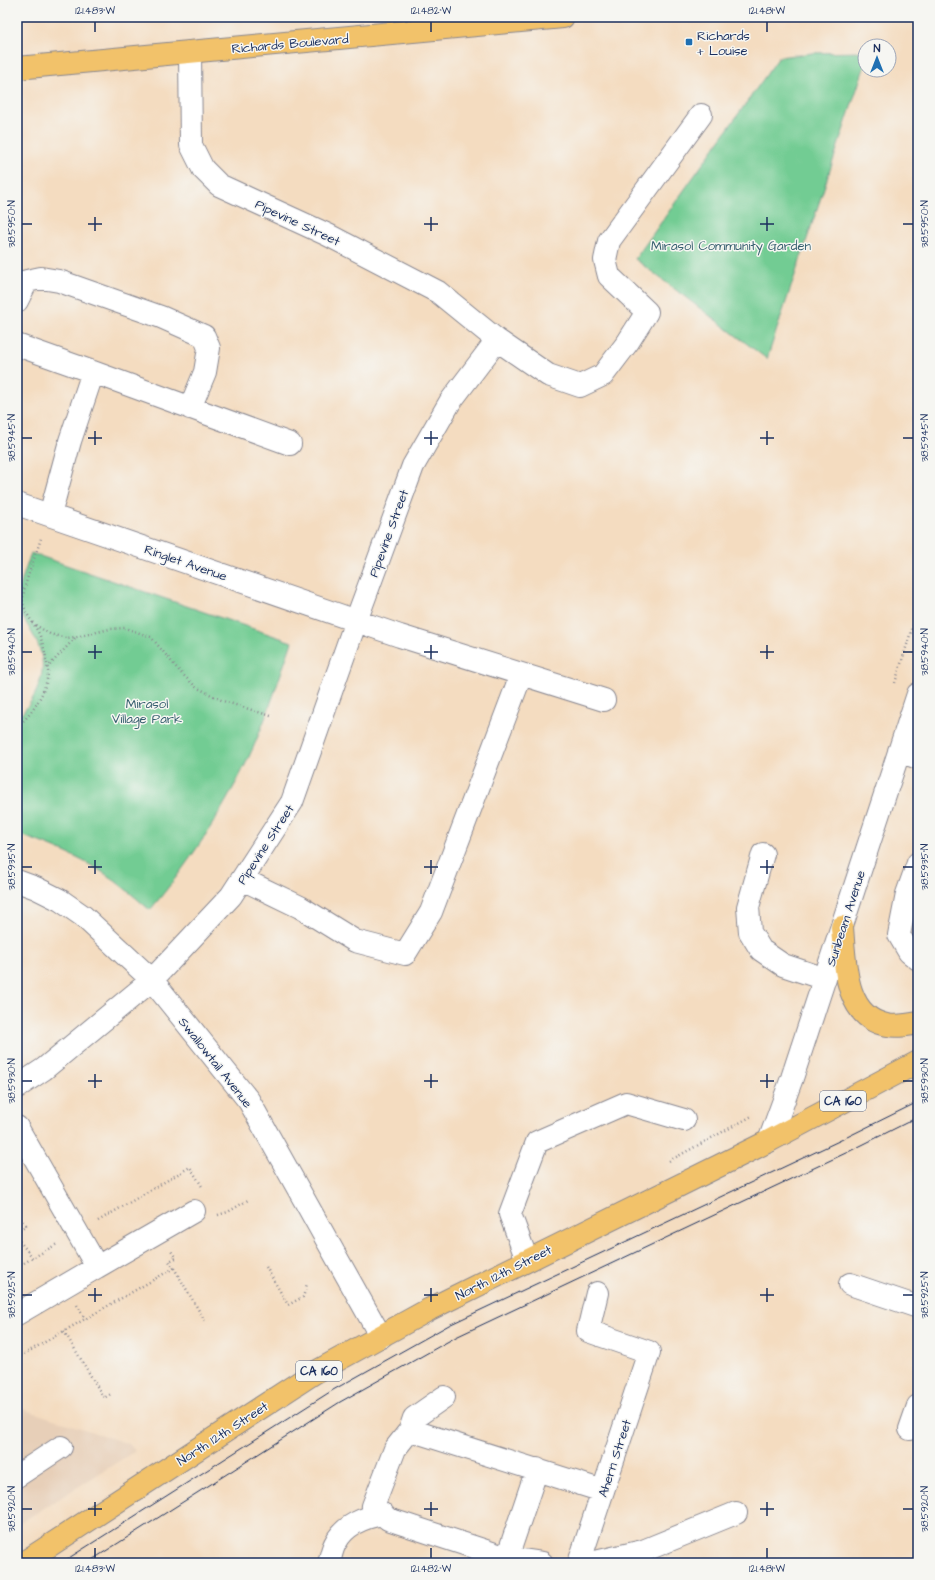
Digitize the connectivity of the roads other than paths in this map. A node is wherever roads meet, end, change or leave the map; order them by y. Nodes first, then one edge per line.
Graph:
1 (563, 17) edge
2 (190, 52) junction
3 (17, 68) edge
4 (701, 115) dead end
5 (17, 301) edge
6 (497, 340) junction
7 (17, 345) edge
8 (93, 372) junction
9 (190, 408) junction
10 (290, 444) dead end
11 (17, 504) edge
12 (50, 515) junction
13 (356, 621) junction
14 (521, 675) junction
15 (918, 694) edge
16 (604, 700) dead end
17 (909, 755) edge
18 (763, 854) dead end
19 (918, 863) edge
20 (242, 879) junction
21 (17, 881) edge
22 (842, 927) junction
23 (918, 959) edge
24 (825, 979) junction
25 (152, 980) junction
26 (918, 1023) edge
27 (918, 1062) edge
28 (17, 1087) edge
29 (684, 1120) dead end
30 (17, 1127) edge
31 (769, 1141) junction
32 (194, 1211) dead end
33 (527, 1260) junction
34 (97, 1267) junction
35 (850, 1284) dead end
36 (596, 1293) dead end
37 (918, 1307) edge
38 (17, 1314) edge
39 (381, 1337) junction
40 (444, 1397) dead end
41 (918, 1406) edge
42 (910, 1429) dead end
43 (410, 1430) junction
44 (61, 1447) dead end
45 (537, 1469) junction
46 (17, 1476) edge
47 (603, 1491) junction
48 (736, 1513) dead end
49 (383, 1514) junction
50 (507, 1558) junction
51 (23, 1563) edge
52 (329, 1563) edge
53 (542, 1563) edge
54 (579, 1563) edge
55 (590, 1563) edge

1 - 2 main road, Richards Boulevard
2 - 3 main road, Richards Boulevard
2 - 6 street, Pipevine Street
4 - 6 street
5 - 9 street
6 - 13 street, Pipevine Street
7 - 8 street
8 - 9 street
8 - 12 street
9 - 10 street
11 - 12 street, Ringlet Avenue
12 - 13 street, Ringlet Avenue
13 - 14 street, Ringlet Avenue
13 - 20 street, Pipevine Street
14 - 16 street, Ringlet Avenue
14 - 20 street
15 - 17 street, Sunbeam Avenue
17 - 22 street, Sunbeam Avenue
18 - 24 street
19 - 23 street
20 - 25 street, Pipevine Street
21 - 25 street, Swallowtail Avenue
22 - 24 street, Sunbeam Avenue
22 - 26 main road
24 - 31 street, Sunbeam Avenue
25 - 28 street, Pipevine Street
25 - 39 street, Swallowtail Avenue
27 - 31 main road, North 12th Street / CA 160
29 - 33 street
30 - 34 street
31 - 33 main road, North 12th Street / CA 160
32 - 34 street
33 - 39 main road, North 12th Street / CA 160
34 - 38 street
35 - 37 street
36 - 47 street, Ahern Street
39 - 51 main road, North 12th Street / CA 160
40 - 43 street
41 - 42 street
43 - 45 street
43 - 49 street
44 - 46 street
45 - 47 street
45 - 50 street
47 - 54 street, Ahern Street
48 - 55 street
49 - 50 street
49 - 52 street
50 - 53 street

